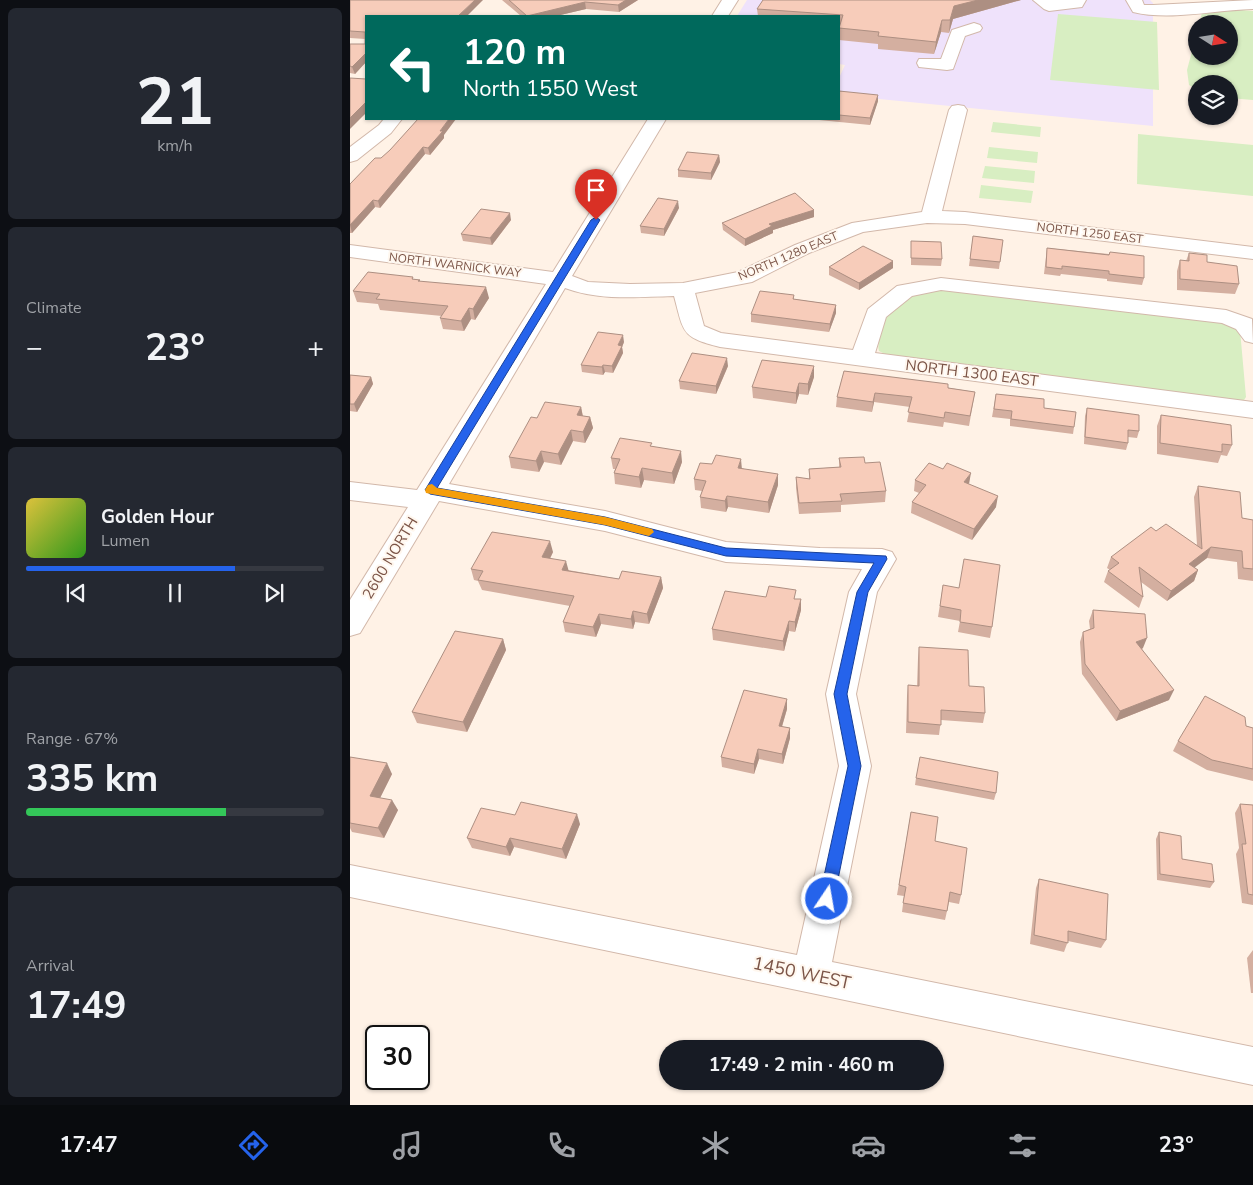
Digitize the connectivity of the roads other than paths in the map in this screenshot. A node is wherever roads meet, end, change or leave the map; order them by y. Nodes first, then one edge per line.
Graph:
1 (730, 0) edge
2 (1078, 0) edge
3 (1134, 0) edge
4 (1045, 3) edge
5 (1253, 4) edge
6 (1030, 12) dead end
7 (721, 15) edge
8 (974, 28) dead end
9 (925, 63) dead end
10 (958, 110) dead end
11 (392, 120) edge
12 (656, 120) edge
13 (350, 156) edge
14 (929, 217) junction
15 (350, 251) edge
16 (1253, 253) edge
17 (560, 279) junction
18 (683, 289) junction
19 (1248, 330) edge
20 (862, 359) junction
21 (1253, 410) edge
22 (350, 491) edge
23 (423, 503) junction
24 (350, 509) edge
25 (350, 626) edge
26 (350, 881) edge
27 (811, 975) junction
28 (1253, 1066) edge

1 - 7 street
2 - 4 street
3 - 5 street
4 - 6 street
8 - 9 street
10 - 14 street
11 - 13 street
12 - 17 street, 2600 NORTH
14 - 16 street, NORTH 1250 EAST
14 - 18 street, NORTH 1280 EAST
15 - 17 street, NORTH WARNICK WAY
17 - 18 street, NORTH 1280 EAST
17 - 23 street, 2600 NORTH
18 - 20 street, NORTH 1300 EAST
19 - 20 street
20 - 21 street, NORTH 1300 EAST
22 - 23 street
23 - 24 street
23 - 25 street, 2600 NORTH
23 - 27 street
26 - 27 street, 1450 WEST
27 - 28 street, 1450 WEST

